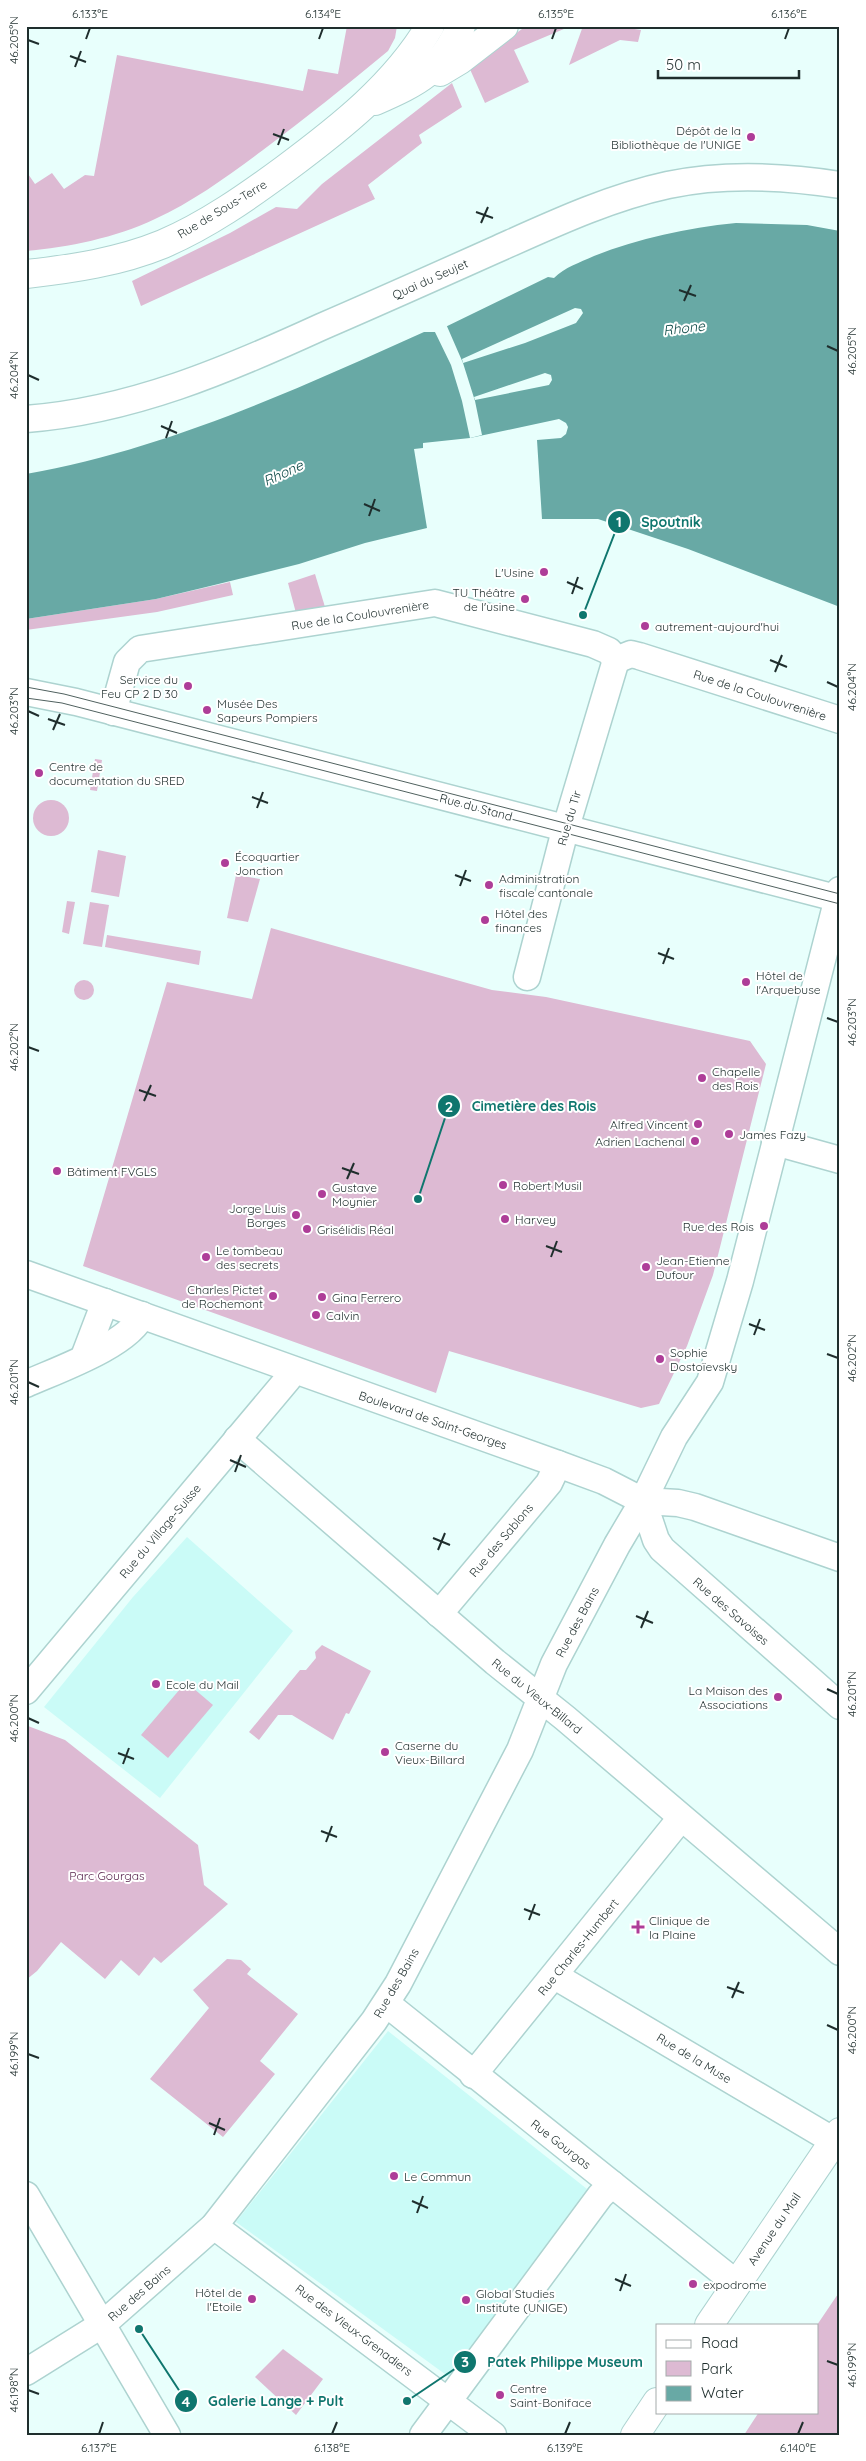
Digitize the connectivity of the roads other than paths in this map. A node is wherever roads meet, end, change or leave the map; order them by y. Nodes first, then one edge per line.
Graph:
1 (407, 26) edge
2 (430, 26) edge
3 (461, 26) edge
4 (504, 26) edge
5 (408, 75) junction
6 (840, 185) edge
7 (26, 274) edge
8 (26, 419) edge
9 (616, 660) junction
10 (26, 692) edge
11 (113, 712) junction
12 (840, 720) edge
13 (566, 829) junction
14 (839, 896) edge
15 (526, 977) dead end
16 (775, 1142) junction
17 (840, 1160) edge
18 (26, 1274) edge
19 (105, 1302) junction
20 (142, 1315) junction
21 (84, 1357) junction
22 (292, 1370) junction
23 (26, 1384) edge
24 (237, 1439) junction
25 (558, 1464) junction
26 (644, 1502) junction
27 (840, 1558) edge
28 (439, 1614) junction
29 (26, 1691) edge
30 (539, 1699) junction
31 (840, 1706) edge
32 (681, 1818) junction
33 (840, 1952) edge
34 (557, 1973) junction
35 (387, 2004) junction
36 (473, 2075) junction
37 (837, 2136) edge
38 (612, 2184) junction
39 (26, 2195) edge
40 (32, 2221) edge
41 (214, 2226) junction
42 (737, 2284) junction
43 (103, 2324) junction
44 (710, 2324) edge
45 (26, 2372) edge
46 (448, 2401) junction
47 (656, 2404) edge
48 (167, 2435) edge
49 (423, 2435) edge
50 (493, 2435) edge
51 (635, 2435) edge

1 - 5 main road
2 - 5 main road, Rue de Sous-Terre
3 - 5 main road, Rue de Sous-Terre
4 - 5 main road
5 - 7 main road, Rue de Sous-Terre
6 - 8 street, Quai du Seujet
9 - 11 street, Rue de la Coulouvrenière
9 - 12 street, Rue de la Coulouvrenière
9 - 13 street, Rue du Tir
10 - 11 street, Rue du Stand
11 - 13 street, Rue du Stand
13 - 14 street, Rue du Stand
13 - 15 street, Rue du Tir
14 - 16 street
16 - 17 street
16 - 26 street
18 - 19 street, Boulevard de Saint-Georges
19 - 20 street, Boulevard de Saint-Georges
19 - 21 street
20 - 21 street
20 - 22 street, Boulevard de Saint-Georges
21 - 23 street
22 - 24 street, Rue du Village-Suisse
22 - 25 street, Boulevard de Saint-Georges
24 - 28 street, Rue du Vieux-Billard
24 - 29 street, Rue du Village-Suisse
25 - 26 street, Boulevard de Saint-Georges
25 - 28 street, Rue des Sablons
26 - 27 street, Boulevard de Saint-Georges
26 - 30 street, Rue des Bains
26 - 31 street, Rue des Savoises
28 - 30 street, Rue du Vieux-Billard
30 - 32 street, Rue du Vieux-Billard
30 - 35 street, Rue des Bains
32 - 33 street, Rue du Vieux-Billard
32 - 34 street, Rue Charles-Humbert
34 - 36 street, Rue Charles-Humbert
34 - 37 street, Rue de la Muse
35 - 36 street, Rue Gourgas
35 - 41 street, Rue des Bains
36 - 38 street, Rue Gourgas
37 - 42 main road, Avenue du Mail
38 - 42 street, Rue Gourgas
38 - 46 street
39 - 40 street
40 - 43 street
41 - 43 street, Rue des Bains
41 - 46 street, Rue des Vieux-Grenadiers
42 - 44 main road, Avenue du Mail
43 - 45 street, Rue des Bains
43 - 48 street
46 - 49 street
46 - 50 street, Rue des Vieux-Grenadiers
47 - 51 main road

